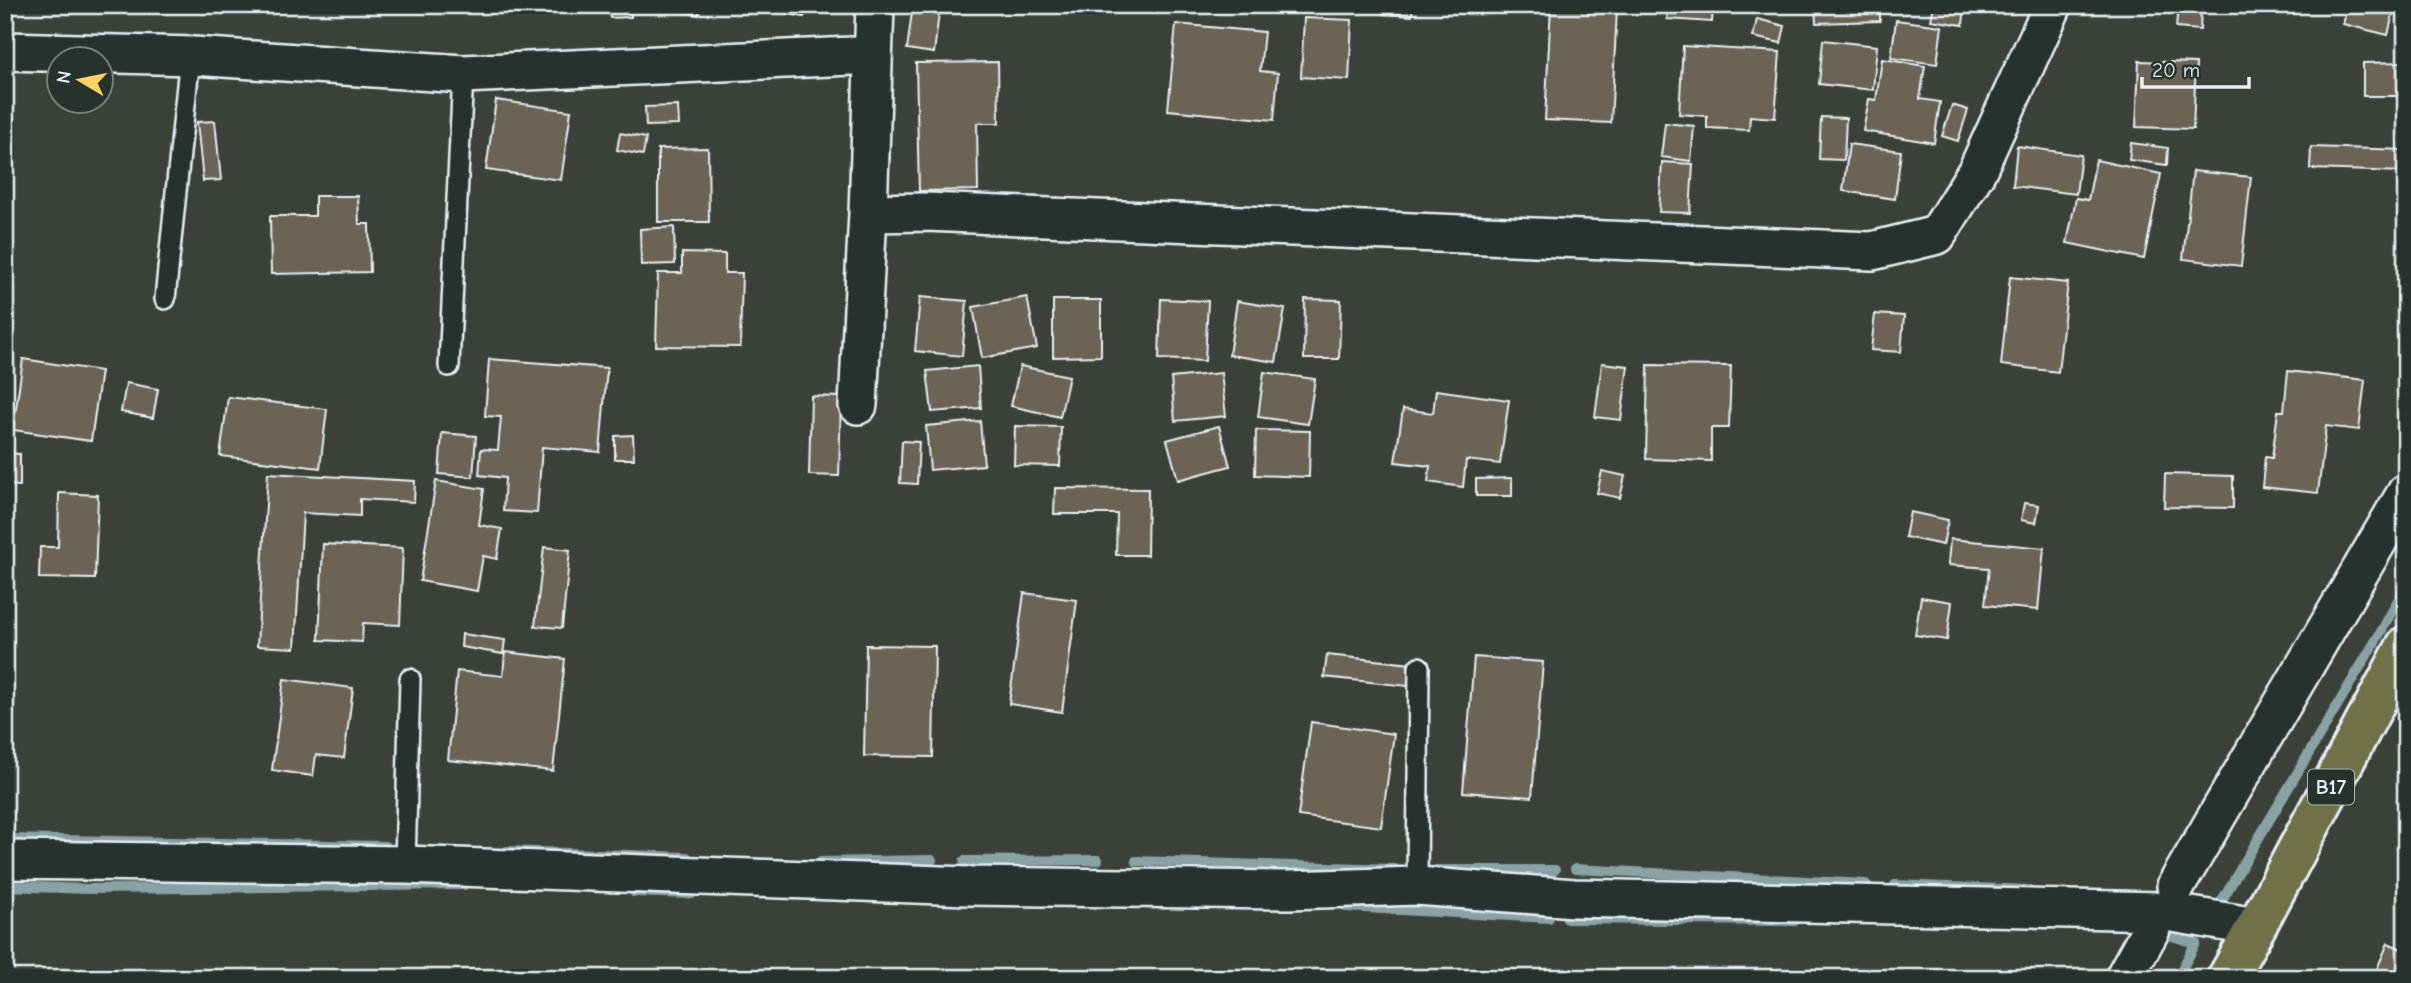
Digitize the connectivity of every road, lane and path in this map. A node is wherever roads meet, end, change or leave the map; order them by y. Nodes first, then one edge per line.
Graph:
1 (875, 5) edge
2 (2053, 5) edge
3 (5, 51) edge
4 (873, 55) junction
5 (190, 56) junction
6 (463, 74) junction
7 (868, 214) junction
8 (164, 299) dead end
9 (449, 366) dead end
10 (858, 405) dead end
11 (2406, 493) edge
12 (2406, 646) edge
13 (1419, 667) dead end
14 (410, 679) dead end
15 (5, 860) edge
16 (405, 865) junction
17 (1417, 886) junction
18 (2176, 886) dead end
19 (2256, 928) junction
20 (2151, 929) dead end
21 (2124, 978) edge
22 (2227, 978) edge

1 - 4 street
2 - 7 street
3 - 5 street
4 - 6 street
4 - 7 street
5 - 6 street
5 - 8 lane
6 - 9 lane
7 - 10 street
11 - 18 street
12 - 19 main road, B17
13 - 17 lane
14 - 16 lane
15 - 16 street
16 - 17 street
17 - 19 street
19 - 22 main road, B17
20 - 21 street

